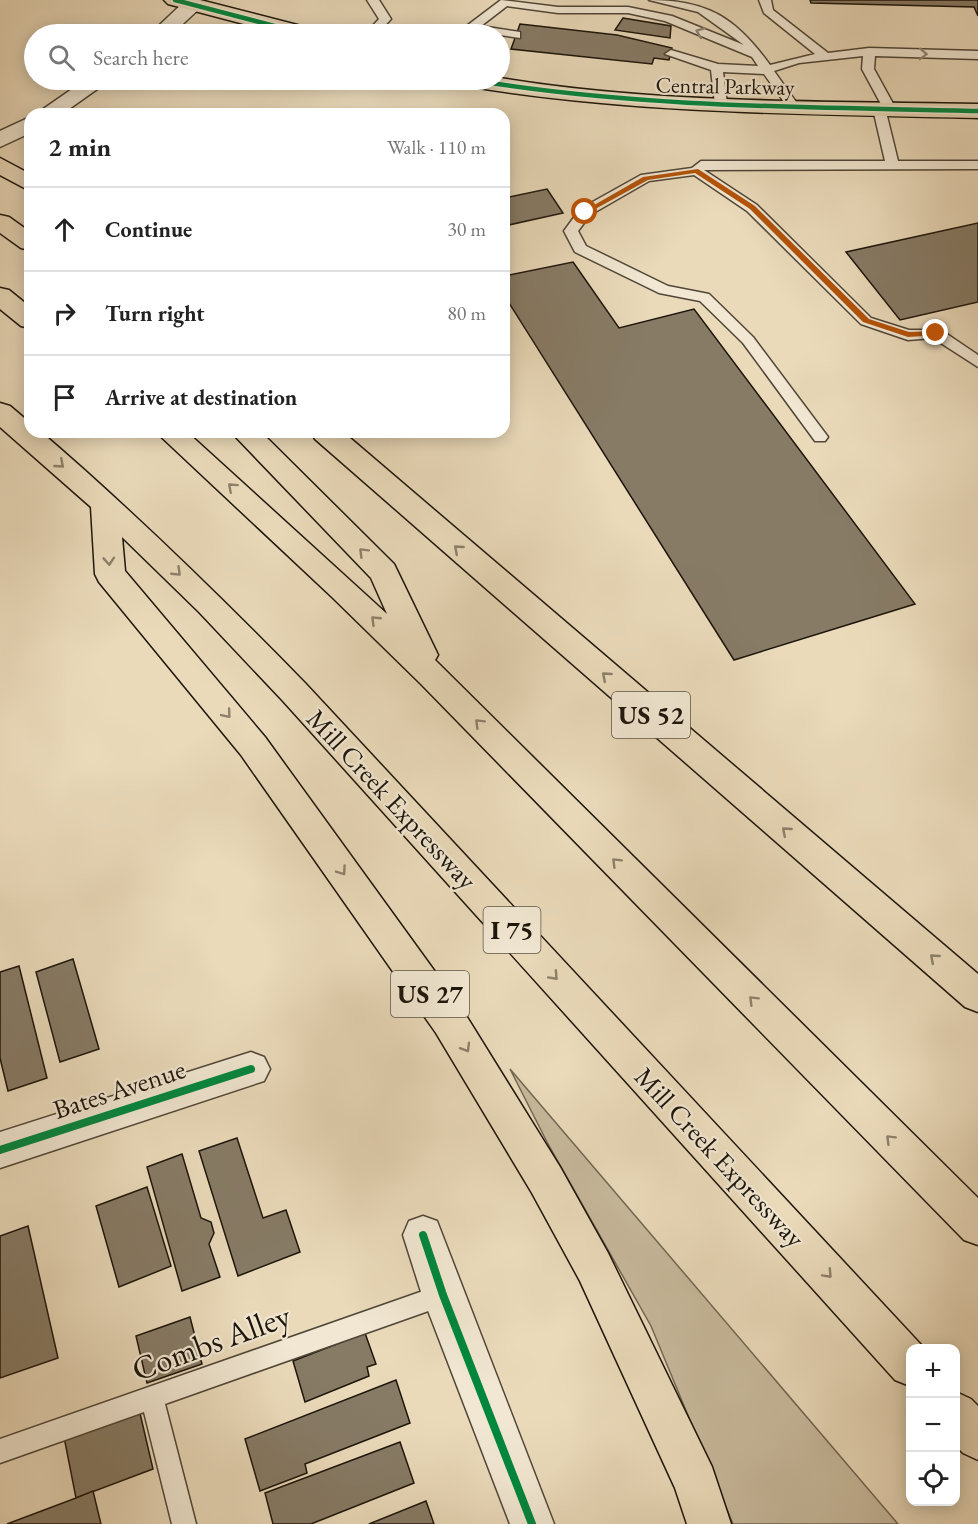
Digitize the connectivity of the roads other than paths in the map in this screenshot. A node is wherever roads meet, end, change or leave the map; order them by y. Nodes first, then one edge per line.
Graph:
1 (372, 0) edge
2 (655, 0) edge
3 (765, 0) edge
4 (507, 1) edge
5 (183, 3) edge
6 (167, 24) edge
7 (266, 24) edge
8 (380, 24) edge
9 (478, 24) edge
10 (510, 34) edge
11 (516, 35) dead end
12 (869, 52) junction
13 (671, 54) dead end
14 (754, 54) junction
15 (978, 56) edge
16 (826, 57) junction
17 (717, 68) junction
18 (765, 70) junction
19 (510, 86) edge
20 (84, 90) edge
21 (721, 105) junction
22 (793, 106) junction
23 (56, 108) edge
24 (884, 109) junction
25 (978, 111) edge
26 (24, 127) edge
27 (0, 140) edge
28 (0, 165) edge
29 (892, 165) junction
30 (978, 165) edge
31 (696, 171) junction
32 (24, 180) edge
33 (0, 222) edge
34 (24, 239) edge
35 (0, 296) edge
36 (24, 315) edge
37 (978, 362) edge
38 (0, 412) edge
39 (24, 433) edge
40 (820, 437) dead end
41 (30, 438) edge
42 (177, 438) edge
43 (251, 438) edge
44 (332, 438) edge
45 (105, 503) junction
46 (432, 676) junction
47 (978, 996) edge
48 (251, 1069) dead end
49 (0, 1150) edge
50 (978, 1226) edge
51 (423, 1235) dead end
52 (443, 1295) junction
53 (906, 1361) edge
54 (152, 1398) junction
55 (960, 1418) edge
56 (978, 1438) edge
57 (0, 1451) edge
58 (184, 1524) edge
59 (532, 1524) edge
60 (709, 1524) edge

1 - 8 lane
2 - 14 lane
3 - 16 lane
4 - 9 lane
14 -> 4 lane
5 - 6 street
5 - 7 main road
10 - 11 lane
12 -> 15 lane
12 - 16 lane
12 - 24 lane
13 - 17 lane
14 - 18 lane
16 - 18 lane
17 - 18 lane
17 - 21 lane
18 - 22 lane
19 - 21 main road, Central Parkway
20 - 23 street
21 - 22 main road, Central Parkway
22 - 24 main road, Central Parkway
24 - 25 main road, Central Parkway
24 - 29 lane
26 - 27 street
28 - 32 main road
29 - 30 lane
29 - 31 lane
31 - 37 lane
31 - 40 lane
33 - 34 main road
35 - 36 main road
38 -> 39 main road, Mill Creek Expressway / I 75
41 -> 45 main road, Mill Creek Expressway / I 75
46 -> 42 main road
46 -> 43 main road
47 -> 44 main road, US 52
45 -> 53 main road, Mill Creek Expressway / I 75
45 -> 60 main road, US 27
50 -> 46 main road
48 - 49 street, Bates Avenue
51 - 52 street
52 - 54 lane, Combs Alley
52 - 59 street
54 - 57 lane, Combs Alley
54 - 58 lane
55 - 56 main road

